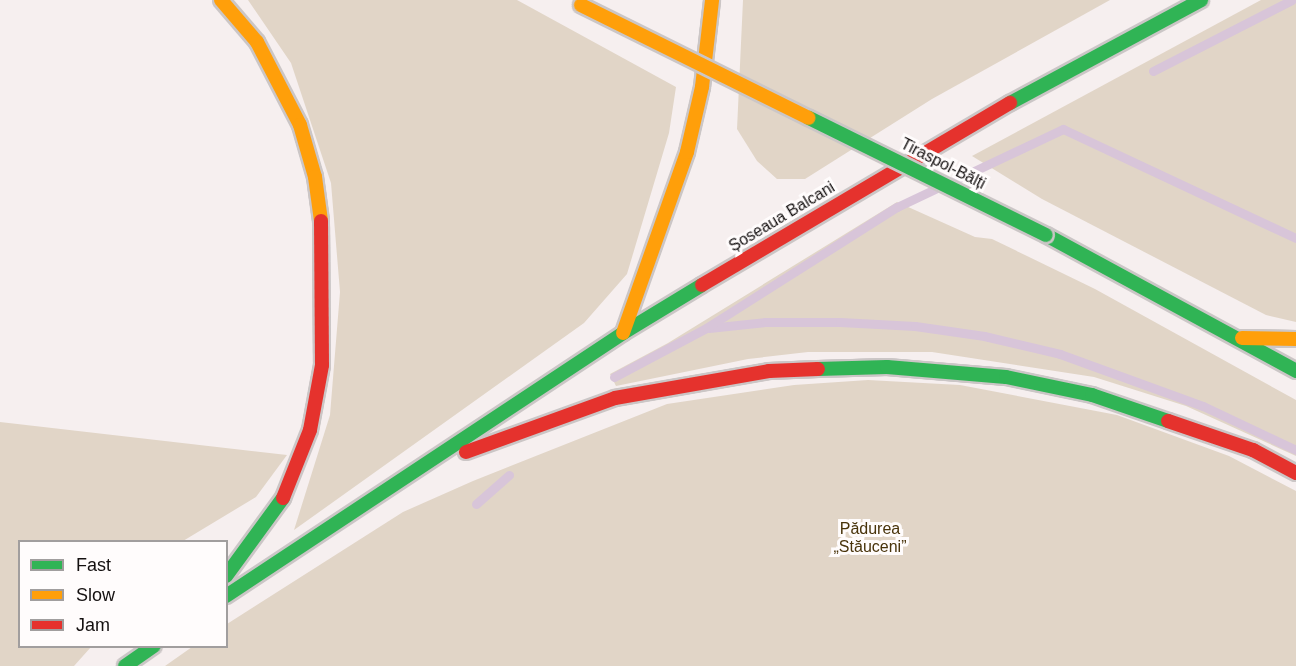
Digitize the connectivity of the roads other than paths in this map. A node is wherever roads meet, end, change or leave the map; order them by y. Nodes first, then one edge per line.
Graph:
1 (221, 0) edge
2 (712, 0) edge
3 (1201, 0) edge
4 (575, 3) edge
5 (622, 333) junction
6 (1234, 337) junction
7 (1296, 339) edge
8 (1296, 371) edge
9 (1296, 472) edge
10 (392, 482) junction
11 (228, 573) edge
12 (228, 595) edge
13 (150, 648) edge
14 (125, 666) edge

1 - 11 highway
2 - 5 highway
3 - 5 highway, Șoseaua Balcani
4 - 6 highway, Tiraspol-Bălți, bridge
5 - 10 highway, Șoseaua Balcani
6 - 7 highway
6 - 8 highway, Tiraspol-Bălți
9 - 10 highway
10 - 12 highway
13 - 14 highway

